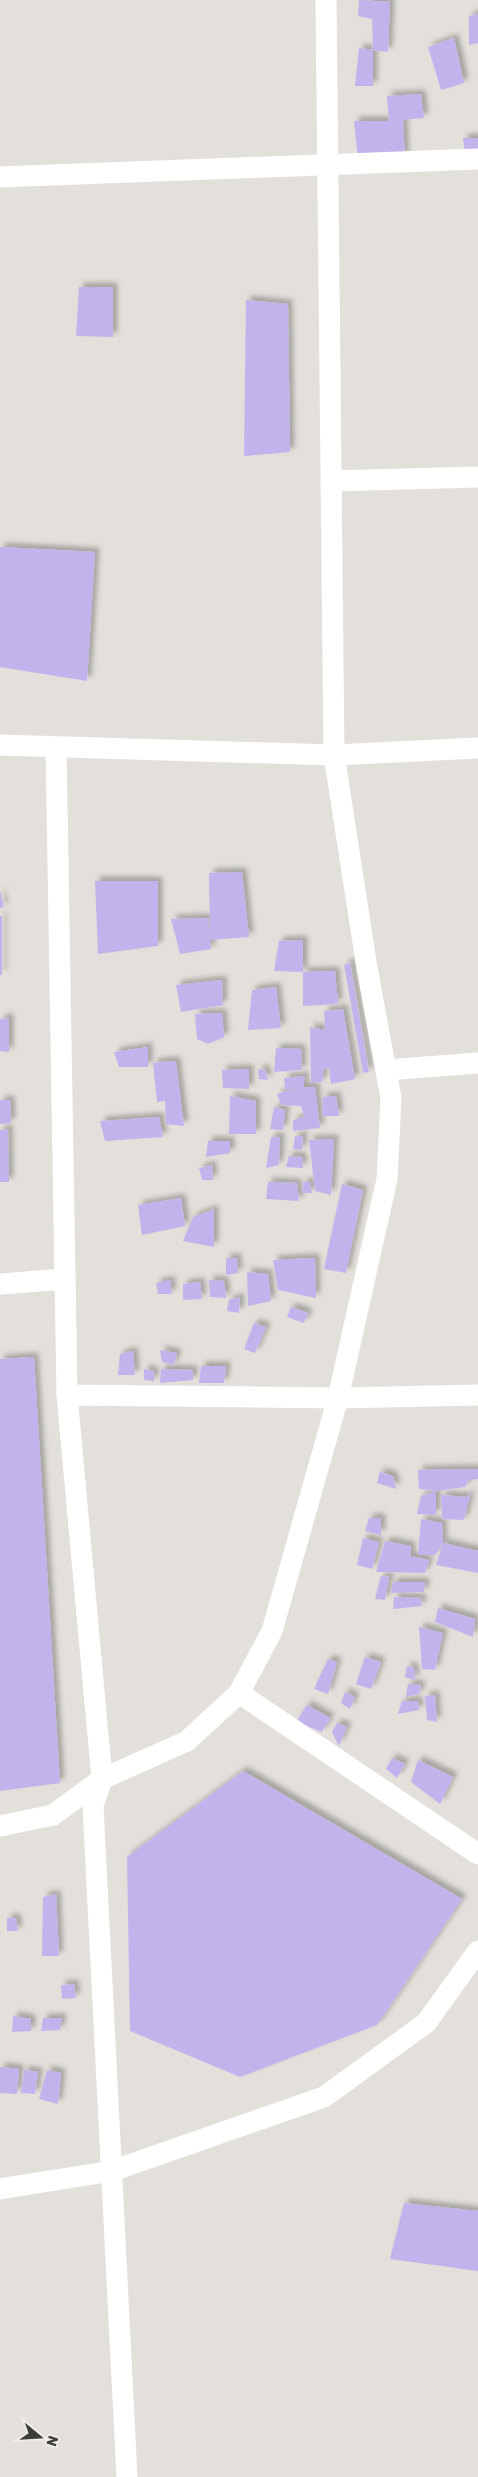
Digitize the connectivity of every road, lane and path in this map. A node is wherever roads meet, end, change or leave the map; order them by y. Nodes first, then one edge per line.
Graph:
1 (326, 0) edge
2 (478, 160) edge
3 (329, 166) junction
4 (0, 177) edge
5 (478, 477) edge
6 (331, 480) junction
7 (0, 745) edge
8 (56, 747) junction
9 (478, 748) edge
10 (334, 755) junction
11 (478, 1063) edge
12 (386, 1070) junction
13 (65, 1279) junction
14 (0, 1284) edge
15 (67, 1395) junction
16 (478, 1395) edge
17 (338, 1398) junction
18 (240, 1693) junction
19 (102, 1779) junction
20 (0, 1826) edge
21 (478, 1854) edge
22 (478, 1951) edge
23 (112, 2171) junction
24 (0, 2190) edge
25 (127, 2477) edge

1 - 3 street
2 - 3 street
3 - 4 street
3 - 6 street
5 - 6 street
6 - 10 street
7 - 8 street
8 - 10 street
8 - 13 street
9 - 10 street
10 - 12 street
11 - 12 street
12 - 17 street
13 - 14 street
13 - 15 street
15 - 17 street
15 - 19 street
16 - 17 street
17 - 18 street
18 - 19 street
18 - 21 street
19 - 20 street
19 - 23 street
22 - 23 street
23 - 24 street
23 - 25 street

